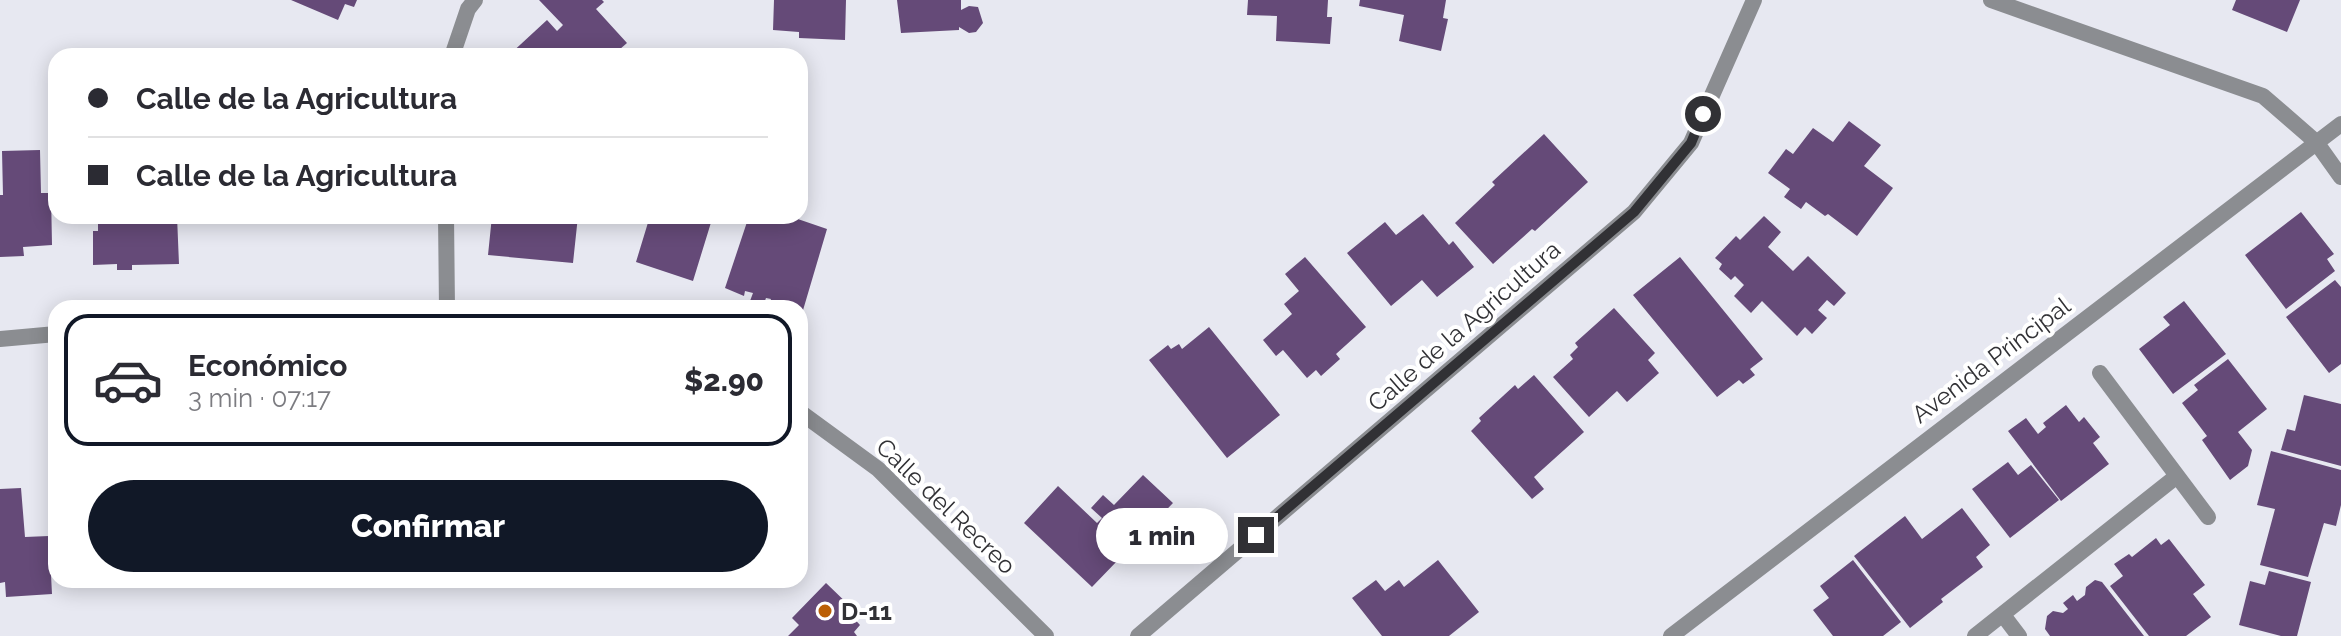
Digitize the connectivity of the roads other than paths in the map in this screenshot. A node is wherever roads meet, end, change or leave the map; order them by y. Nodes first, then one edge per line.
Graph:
1 (475, 0) edge
2 (1754, 0) edge
3 (1991, 0) edge
4 (455, 48) edge
5 (2341, 124) edge
6 (2316, 142) junction
7 (2341, 177) edge
8 (446, 224) edge
9 (447, 300) edge
10 (48, 335) edge
11 (0, 339) edge
12 (2100, 373) dead end
13 (808, 418) edge
14 (2177, 476) junction
15 (2208, 517) dead end
16 (2003, 615) junction
17 (1046, 636) edge
18 (1138, 636) edge
19 (1671, 636) edge
20 (1975, 636) edge
21 (2019, 636) edge

1 - 4 street
2 - 18 street, Calle de la Agricultura
3 - 6 street
5 - 6 street, Avenida Principal
6 - 7 street
6 - 19 street, Avenida Principal
8 - 9 street
10 - 11 street
12 - 14 street
13 - 17 street, Calle del Recreo
14 - 15 street
14 - 16 street
16 - 20 street
16 - 21 street

